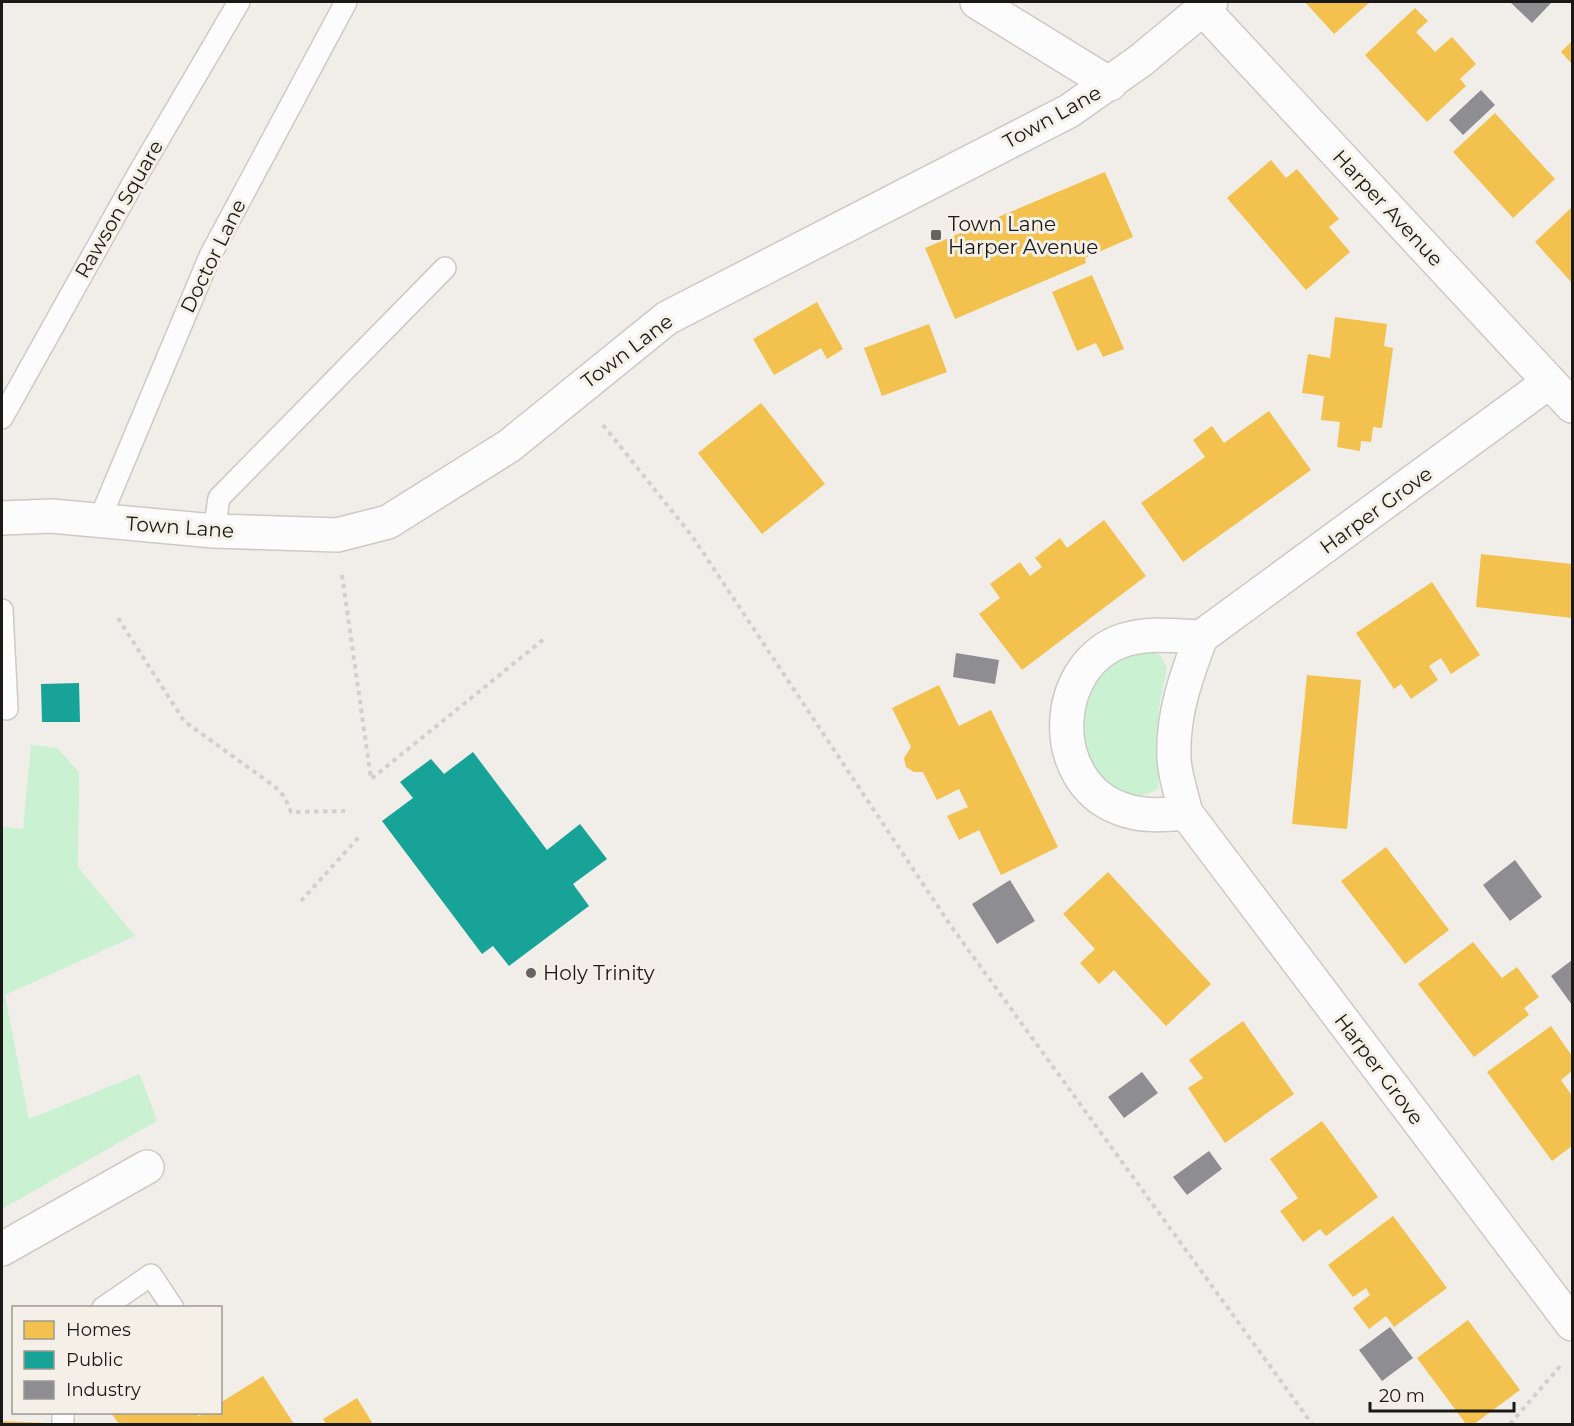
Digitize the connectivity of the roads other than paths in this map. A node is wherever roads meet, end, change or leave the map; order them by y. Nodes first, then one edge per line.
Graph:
1 (239, 2) edge
2 (346, 2) edge
3 (977, 2) edge
4 (1207, 5) edge
5 (1110, 84) junction
6 (445, 268) dead end
7 (1549, 382) junction
8 (1572, 406) edge
9 (2, 418) edge
10 (2, 519) edge
11 (99, 520) junction
12 (214, 531) junction
13 (2, 610) edge
14 (1201, 638) junction
15 (7, 709) dead end
16 (1186, 813) junction
17 (147, 1167) dead end
18 (2, 1249) edge
19 (106, 1306) edge
20 (172, 1306) edge
21 (1572, 1324) edge

1 - 9 lane, Rawson Square
2 - 11 lane, Doctor Lane
3 - 5 street
4 - 5 street, Town Lane
4 - 7 street, Harper Avenue
5 - 12 street, Town Lane
6 - 12 lane
7 - 8 street, Harper Avenue
7 - 14 street, Harper Grove
10 - 11 street, Town Lane
11 - 12 street, Town Lane
13 - 15 lane
14 - 16 street, Harper Grove
14 - 16 street
16 - 21 street, Harper Grove
17 - 18 street
19 - 20 lane

